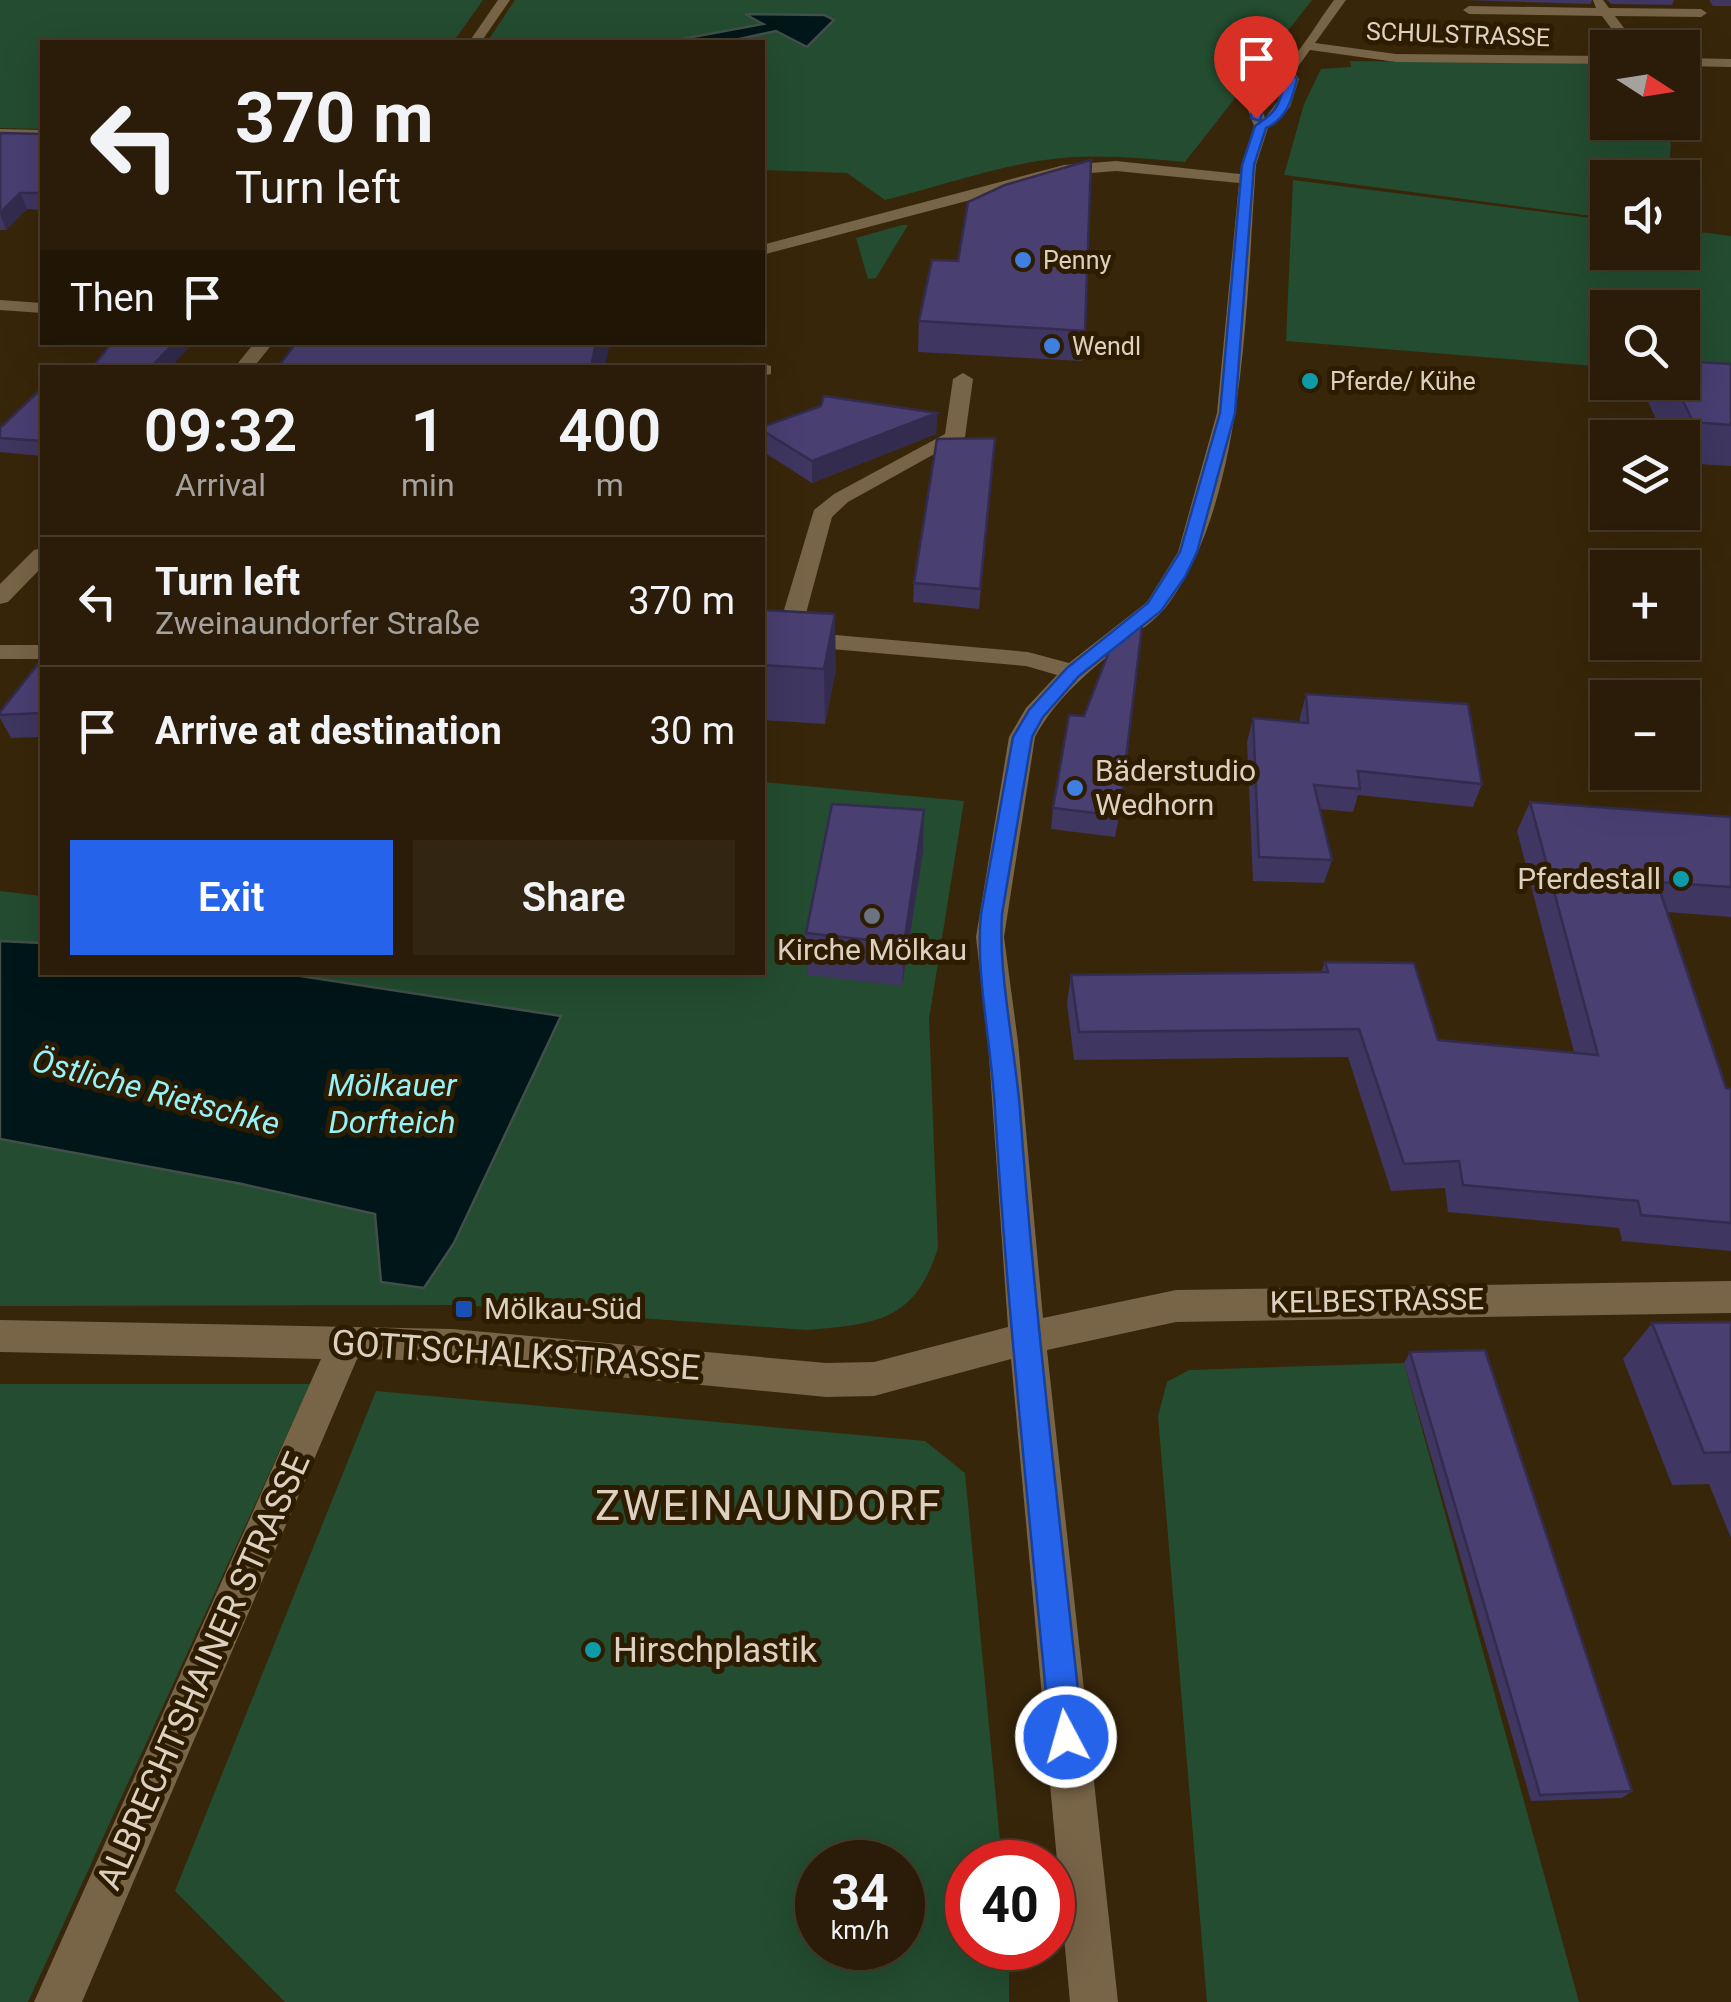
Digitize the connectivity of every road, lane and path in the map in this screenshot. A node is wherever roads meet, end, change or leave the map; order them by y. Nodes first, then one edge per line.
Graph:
1 (504, 0) edge
2 (1340, 0) edge
3 (1596, 0) edge
4 (1469, 10) dead end
5 (1702, 13) dead end
6 (1606, 14) junction
7 (1619, 30) edge
8 (475, 40) edge
9 (1307, 46) junction
10 (1590, 60) edge
11 (1700, 62) edge
12 (1731, 63) edge
13 (1287, 72) junction
14 (1261, 126) junction
15 (0, 132) edge
16 (40, 134) edge
17 (1246, 179) junction
18 (765, 249) edge
19 (0, 306) edge
20 (40, 308) edge
21 (262, 345) edge
22 (246, 365) edge
23 (962, 379) dead end
24 (40, 556) edge
25 (0, 597) edge
26 (765, 636) edge
27 (788, 636) junction
28 (0, 652) edge
29 (40, 652) edge
30 (1073, 672) junction
31 (1731, 1296) edge
32 (0, 1336) edge
33 (1027, 1338) junction
34 (348, 1340) junction
35 (58, 2002) edge
36 (1094, 2002) edge

1 - 8 street
2 - 9 street
3 - 6 street
4 - 6 street
5 - 6 street
6 - 7 street
9 - 10 street, SCHULSTRASSE
9 - 13 street
11 - 12 street
13 - 14 street
13 - 14 street
14 - 17 street
15 - 16 street
17 - 18 street
17 - 30 street
19 - 20 street
21 - 22 street
23 - 27 street
24 - 25 street
26 - 27 street
27 - 30 street
28 - 29 street
30 - 33 street
31 - 33 street, KELBESTRASSE
32 - 34 street, GOTTSCHALKSTRASSE
33 - 34 street, GOTTSCHALKSTRASSE
33 - 36 street
34 - 35 street, ALBRECHTSHAINER STRASSE

